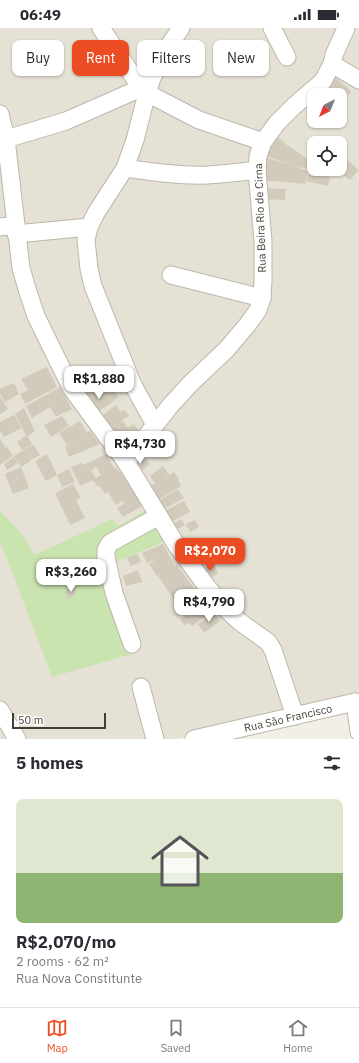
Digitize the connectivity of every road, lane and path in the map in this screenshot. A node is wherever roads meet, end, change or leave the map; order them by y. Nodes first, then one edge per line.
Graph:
1 (101, 28) edge
2 (182, 28) edge
3 (272, 28) edge
4 (346, 28) edge
5 (287, 57) dead end
6 (332, 64) junction
7 (359, 80) edge
8 (144, 91) junction
9 (0, 114) edge
10 (6, 139) junction
11 (263, 142) junction
12 (125, 168) junction
13 (257, 170) junction
14 (89, 227) junction
15 (11, 229) edge
16 (171, 275) dead end
17 (262, 298) junction
18 (155, 426) junction
19 (126, 462) junction
20 (159, 516) junction
21 (132, 644) dead end
22 (141, 687) dead end
23 (357, 703) edge
24 (0, 710) edge
25 (295, 716) junction
26 (359, 732) edge
27 (234, 735) edge
28 (17, 739) edge
29 (155, 739) edge
30 (194, 739) edge

1 - 8 street
2 - 8 street
3 - 5 street
4 - 6 street, Rua Beira Rio de Cirna
6 - 7 street
6 - 11 street, Rua Beira Rio de Cirna
8 - 10 street
8 - 11 street
8 - 12 street
9 - 10 street
10 - 15 street
11 - 13 street, Rua Beira Rio de Cirna
12 - 13 street
12 - 14 street
13 - 17 street, Rua Beira Rio de Cirna
14 - 15 street
14 - 18 street
15 - 19 street
16 - 17 street
17 - 18 street, Rua Beira Rio de Cirna
18 - 19 street, Rua Beira Rio de Cirna
19 - 20 street
20 - 21 street
20 - 25 street
22 - 29 street
23 - 25 street, Rua São Francisco
23 - 26 street
24 - 28 street
25 - 27 street, Rua São Francisco
27 - 30 street, Rua São Francisco

